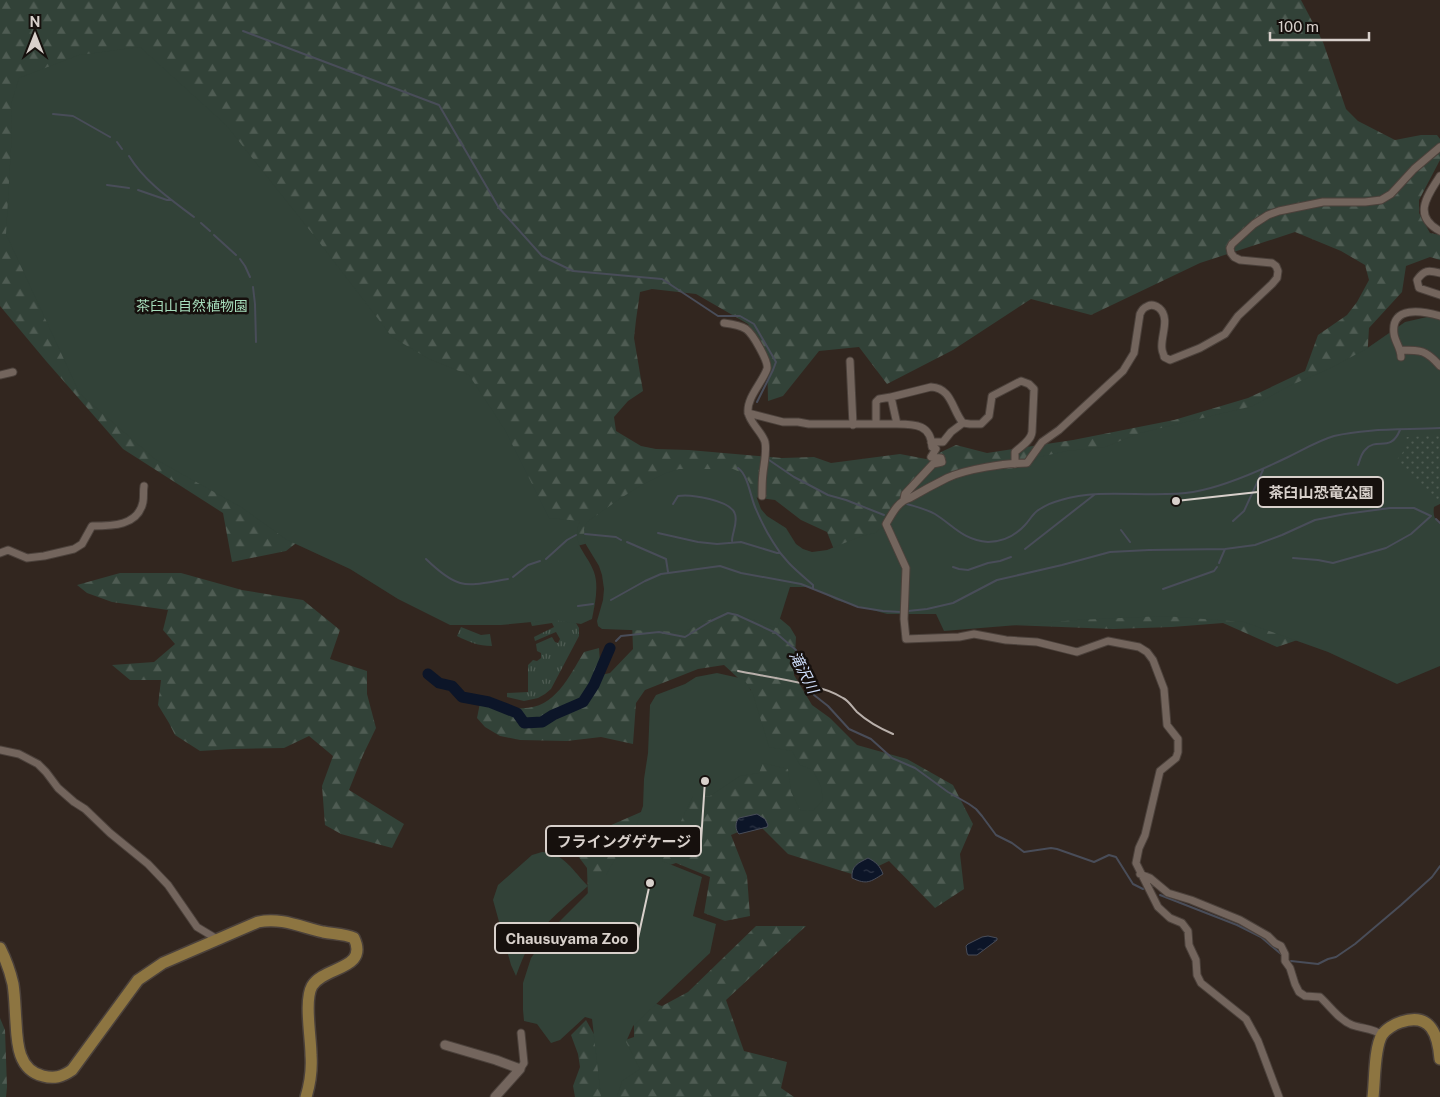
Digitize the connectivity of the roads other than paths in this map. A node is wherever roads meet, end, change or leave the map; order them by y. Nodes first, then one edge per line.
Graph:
1 (1440, 147) edge
2 (1440, 176) edge
3 (1440, 231) edge
4 (1440, 273) edge
5 (1440, 295) edge
6 (1440, 316) edge
7 (724, 322) dead end
8 (850, 361) dead end
9 (1440, 366) edge
10 (13, 372) dead end
11 (0, 374) edge
12 (890, 397) junction
13 (748, 413) junction
14 (963, 423) junction
15 (853, 424) junction
16 (876, 424) junction
17 (897, 424) junction
18 (932, 442) junction
19 (1015, 464) junction
20 (144, 486) dead end
21 (762, 496) dead end
22 (904, 499) junction
23 (0, 553) edge
24 (0, 750) edge
25 (1140, 873) junction
26 (216, 939) junction
27 (0, 948) edge
28 (521, 1033) dead end
29 (1382, 1035) junction
30 (445, 1045) dead end
31 (1440, 1059) edge
32 (520, 1069) junction
33 (306, 1097) edge
34 (494, 1097) edge
35 (1279, 1097) edge
36 (1373, 1097) edge

1 - 19 street
2 - 3 street
4 - 5 street
6 - 9 street
7 - 13 street
8 - 15 street
10 - 11 street
12 - 14 street
12 - 16 street
12 - 17 street
13 - 15 street
13 - 21 street
14 - 18 street
14 - 19 street
15 - 16 street
16 - 17 street
17 - 18 street
18 - 22 street
19 - 22 street
20 - 23 street
22 - 25 street
24 - 26 street
25 - 29 street
25 - 35 street
26 - 27 main road
26 - 33 main road
28 - 32 street
29 - 31 main road
29 - 36 main road
30 - 32 street
32 - 34 street

